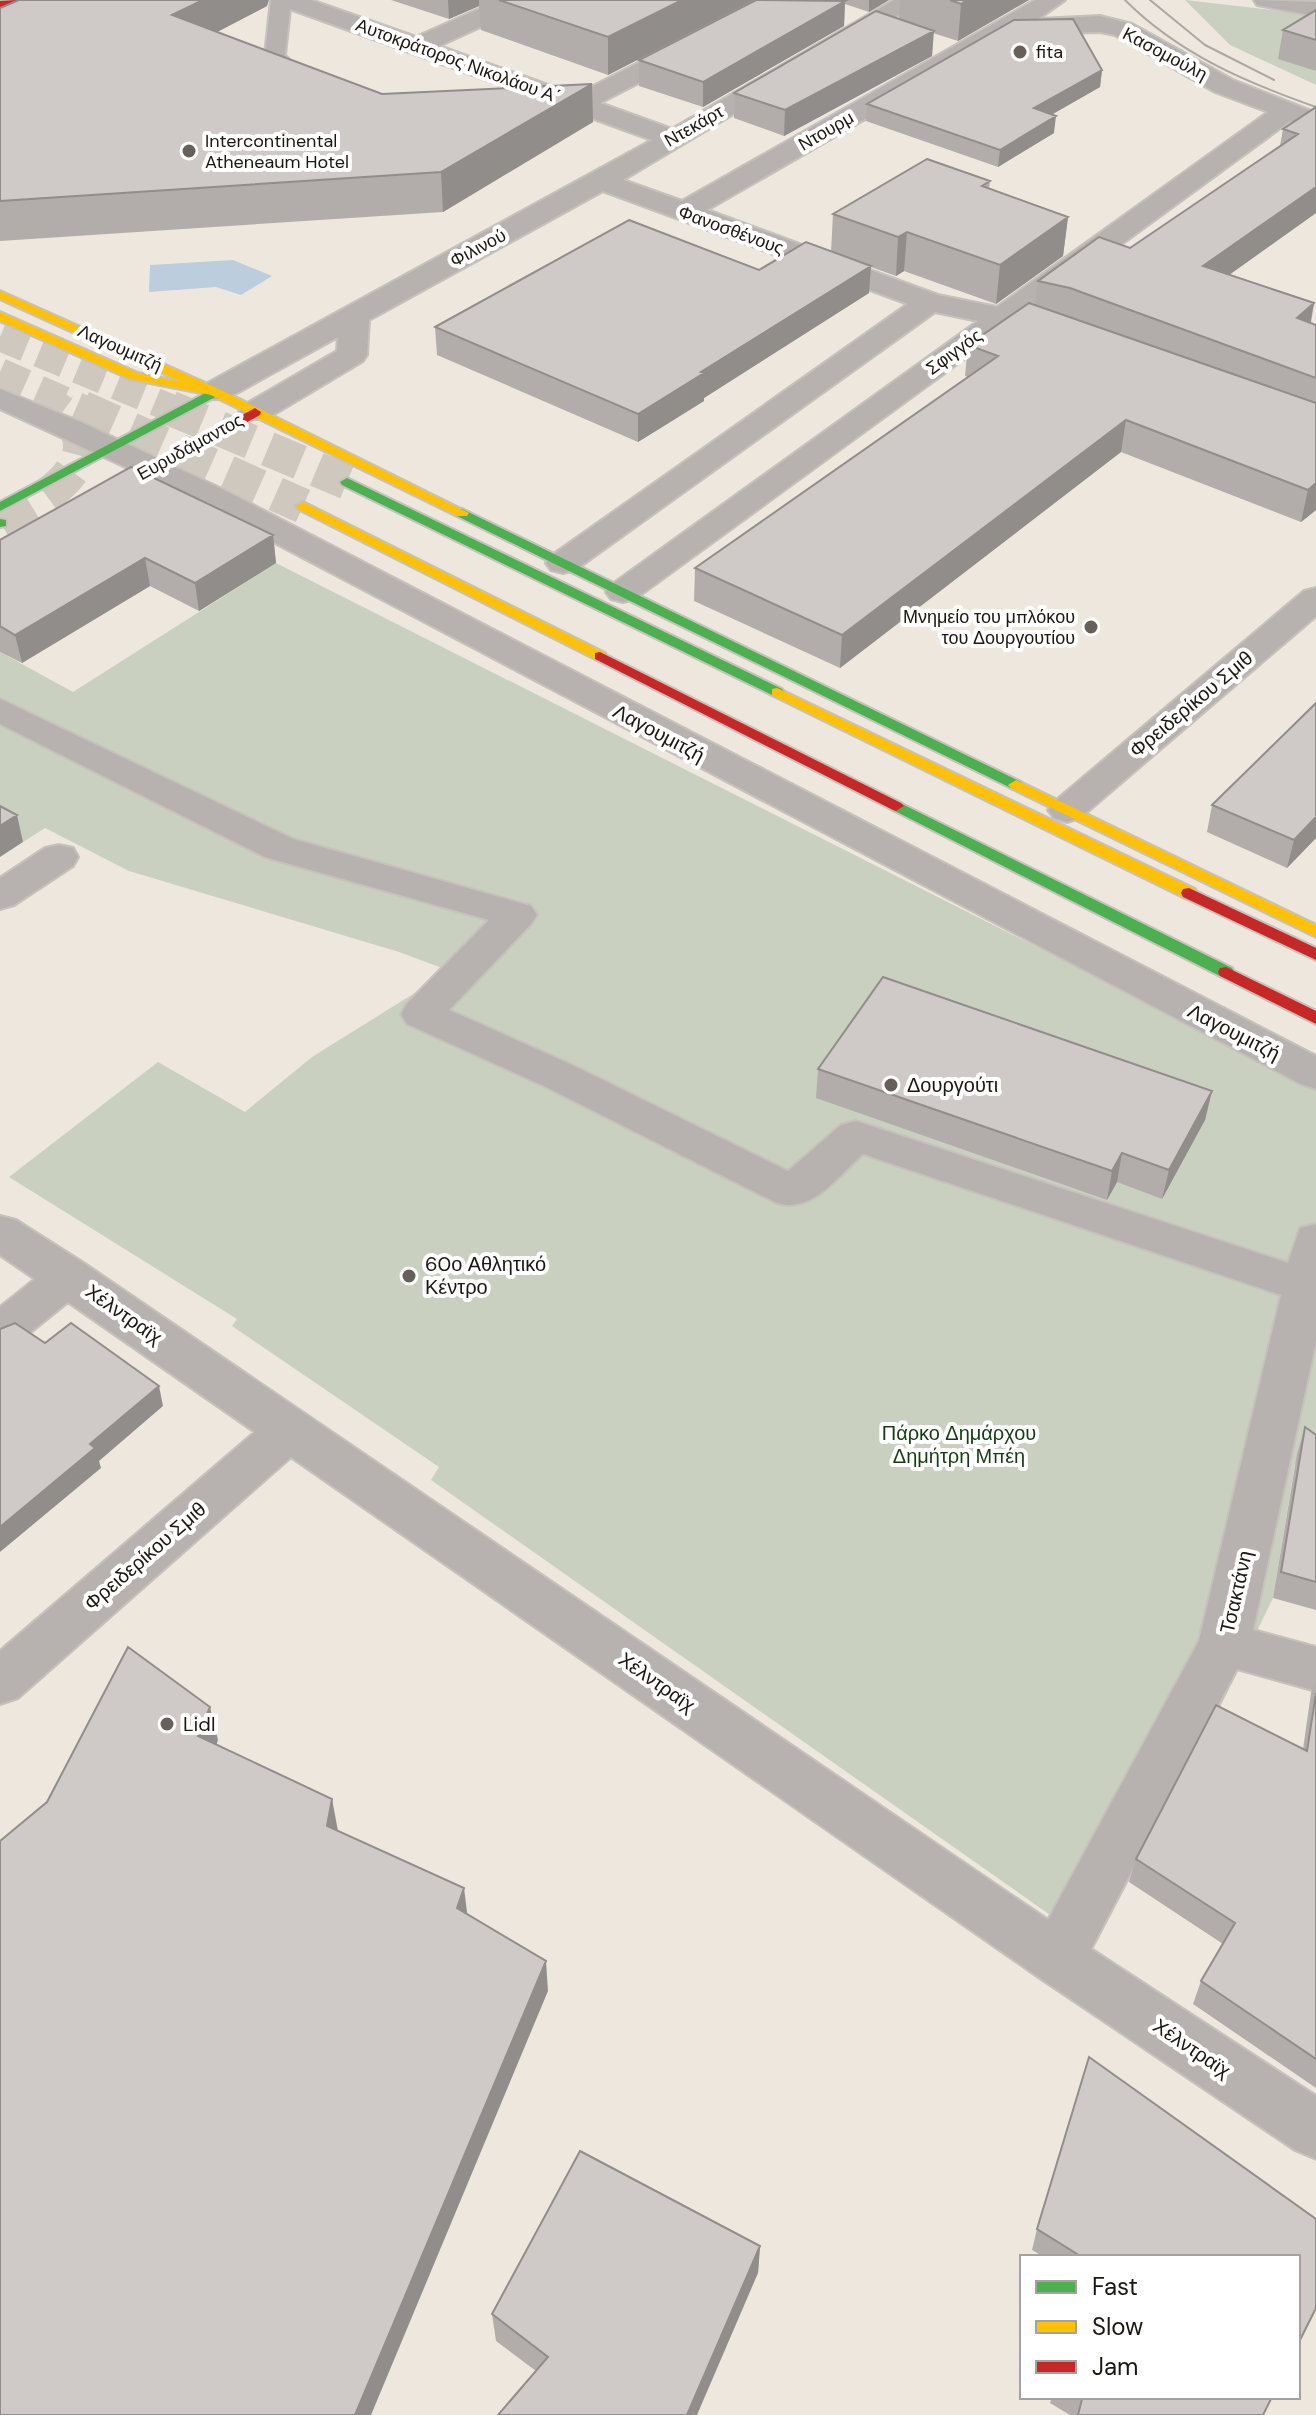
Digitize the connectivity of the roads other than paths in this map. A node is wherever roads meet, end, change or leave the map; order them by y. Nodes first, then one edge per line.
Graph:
1 (12, 0) edge
2 (281, 0) edge
3 (288, 0) edge
4 (519, 0) edge
5 (779, 0) edge
6 (912, 0) edge
7 (1053, 0) edge
8 (1266, 0) edge
9 (0, 5) edge
10 (1316, 9) edge
11 (846, 15) dead end
12 (871, 23) junction
13 (1006, 27) junction
14 (897, 32) edge
15 (923, 41) edge
16 (416, 47) junction
17 (962, 54) junction
18 (330, 88) edge
19 (578, 104) junction
20 (533, 110) edge
21 (1284, 113) junction
22 (1316, 122) edge
23 (672, 138) junction
24 (601, 181) junction
25 (682, 213) junction
26 (0, 295) edge
27 (930, 302) junction
28 (354, 314) junction
29 (0, 316) edge
30 (1003, 317) junction
31 (1054, 328) edge
32 (215, 392) junction
33 (0, 398) edge
34 (255, 412) junction
35 (115, 447) junction
36 (153, 468) junction
37 (347, 482) tunnel mouth
38 (303, 506) tunnel mouth
39 (0, 507) edge
40 (0, 554) edge
41 (563, 563) junction
42 (623, 592) junction
43 (1316, 598) edge
44 (0, 710) edge
45 (1067, 810) junction
46 (59, 857) dead end
47 (0, 896) edge
48 (1316, 932) edge
49 (1316, 955) edge
50 (1316, 1018) edge
51 (1316, 1074) edge
52 (0, 1232) edge
53 (1311, 1263) edge
54 (69, 1276) junction
55 (0, 1332) edge
56 (290, 1429) junction
57 (1224, 1644) junction
58 (1316, 1669) edge
59 (0, 1682) edge
60 (1057, 1958) junction
61 (1316, 2130) edge

1 - 9 main road
2 - 18 lane
3 - 16 street, Αυτοκράτορος Νικολάου Α΄
4 - 16 street
5 - 19 street
6 - 12 street, Ντεκάρτ
7 - 13 street, Ντουρμ
8 - 10 street
11 - 12 street
12 - 14 street
12 - 23 street, Ντεκάρτ
13 - 17 street, Ντουρμ
13 - 21 street, Κασομούλη
15 - 17 street
16 - 19 street, Αυτοκράτορος Νικολάου Α΄
17 - 25 street, Ντουρμ
19 - 20 lane
19 - 23 street, Αυτοκράτορος Νικολάου Α΄
21 - 22 street, Κασομούλη
21 - 30 street, Σφιγγός
23 - 24 street, Ντεκάρτ
24 - 25 street, Φανοσθένους
24 - 28 street, Φιλινού
25 - 27 street, Φανοσθένους
26 - 32 main road, Λαγουμιτζή
27 - 30 street, Φανοσθένους
27 - 41 street
28 - 32 street, Φιλινού
28 - 34 street
29 - 32 main road
30 - 31 street, Φανοσθένους
30 - 42 street, Σφιγγός
32 - 34 main road, Λαγουμιτζή
32 - 35 main road, Ευρυδάμαντος
33 - 35 street, Λαγουμιτζή
34 - 36 main road, Ευρυδάμαντος
34 - 41 main road, Λαγουμιτζή
35 - 36 street, Λαγουμιτζή
35 - 39 main road, Ευρυδάμαντος
36 - 40 main road, Ευρυδάμαντος
36 - 51 street, Λαγουμιτζή
37 - 49 main road
38 - 50 main road, Λαγουμιτζή
41 - 42 main road, Λαγουμιτζή
42 - 45 main road, Λαγουμιτζή
43 - 45 street, Φρειδερίκου Σμιθ
44 - 53 street
45 - 48 main road, Λαγουμιτζή
46 - 47 street
52 - 54 street, Χέλντραϊχ
53 - 57 street, Τσακτάνη
54 - 55 street
54 - 56 street, Χέλντραϊχ
56 - 59 street, Φρειδερίκου Σμιθ
56 - 60 street, Χέλντραϊχ
57 - 58 street
57 - 60 street, Τσακτάνη
60 - 61 street, Χέλντραϊχ

